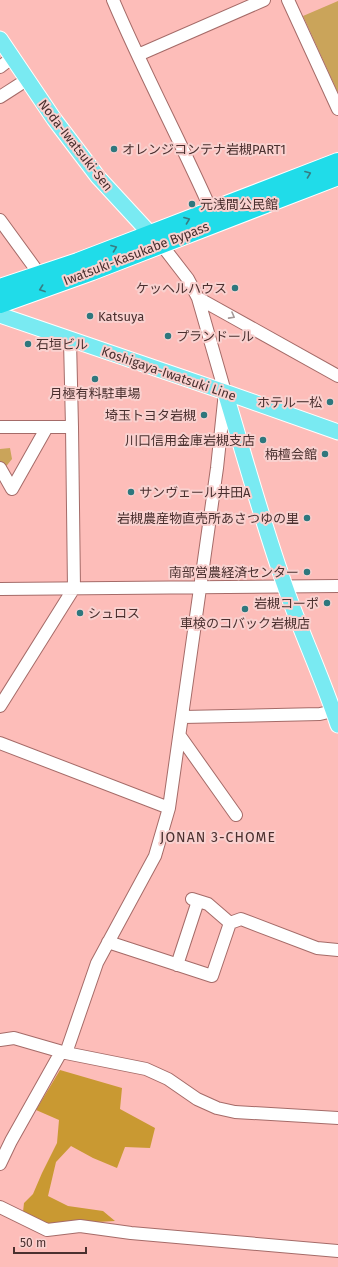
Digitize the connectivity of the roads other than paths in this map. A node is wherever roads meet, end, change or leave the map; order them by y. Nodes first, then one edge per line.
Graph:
1 (113, 0) edge
2 (264, 0) edge
3 (288, 0) edge
4 (0, 39) edge
5 (138, 55) junction
6 (13, 57) junction
7 (0, 67) edge
8 (28, 79) junction
9 (0, 97) edge
10 (338, 109) edge
11 (338, 162) edge
12 (338, 176) edge
13 (211, 210) junction
14 (0, 220) edge
15 (156, 239) junction
16 (40, 275) junction
17 (0, 288) edge
18 (198, 298) junction
19 (0, 304) edge
20 (0, 315) edge
21 (70, 340) junction
22 (338, 376) edge
23 (225, 392) junction
24 (0, 427) edge
25 (47, 427) junction
26 (72, 427) junction
27 (338, 432) edge
28 (1, 471) edge
29 (200, 586) junction
30 (285, 586) junction
31 (338, 586) edge
32 (74, 588) junction
33 (0, 589) edge
34 (0, 706) edge
35 (333, 711) junction
36 (183, 717) junction
37 (338, 725) edge
38 (180, 736) junction
39 (0, 743) edge
40 (170, 808) junction
41 (236, 815) dead end
42 (230, 923) junction
43 (108, 942) junction
44 (338, 950) edge
45 (177, 965) junction
46 (0, 1040) edge
47 (64, 1053) junction
48 (338, 1118) edge
49 (0, 1164) edge
50 (0, 1207) edge
51 (338, 1251) edge

1 - 5 street
2 - 5 street
3 - 10 street
4 - 6 main road, Noda-Iwatsuki-Sen
5 - 13 street
6 - 7 street
6 - 8 main road, Noda-Iwatsuki-Sen
8 - 9 street
8 - 15 main road, Noda-Iwatsuki-Sen
13 -> 11 highway, Iwatsuki-Kasukabe Bypass
12 - 15 highway, Iwatsuki-Kasukabe Bypass
15 -> 13 highway, Iwatsuki-Kasukabe Bypass
14 - 16 street
16 -> 15 highway, Iwatsuki-Kasukabe Bypass
15 - 18 street
15 -> 19 highway, Iwatsuki-Kasukabe Bypass
16 - 17 highway, Iwatsuki-Kasukabe Bypass
18 -> 22 street
18 - 23 street
20 - 21 main road, Koshigaya-Iwatsuki Line
21 - 23 main road, Koshigaya-Iwatsuki Line
21 - 26 street
23 - 27 main road, Koshigaya-Iwatsuki Line
23 - 29 street
23 - 30 main road
24 - 25 street
25 - 26 street
25 - 28 street
26 - 32 street
29 - 30 street
29 - 32 street
29 - 36 street
30 - 31 street
30 - 35 main road
32 - 33 street
32 - 34 street
35 - 36 street
35 - 37 main road
36 - 38 street
38 - 40 street
38 - 41 street
39 - 40 street
40 - 43 street
42 - 44 street
42 - 45 street
42 - 45 street
43 - 45 street
43 - 47 street
46 - 47 street
47 - 48 street
47 - 49 street
50 - 51 street

